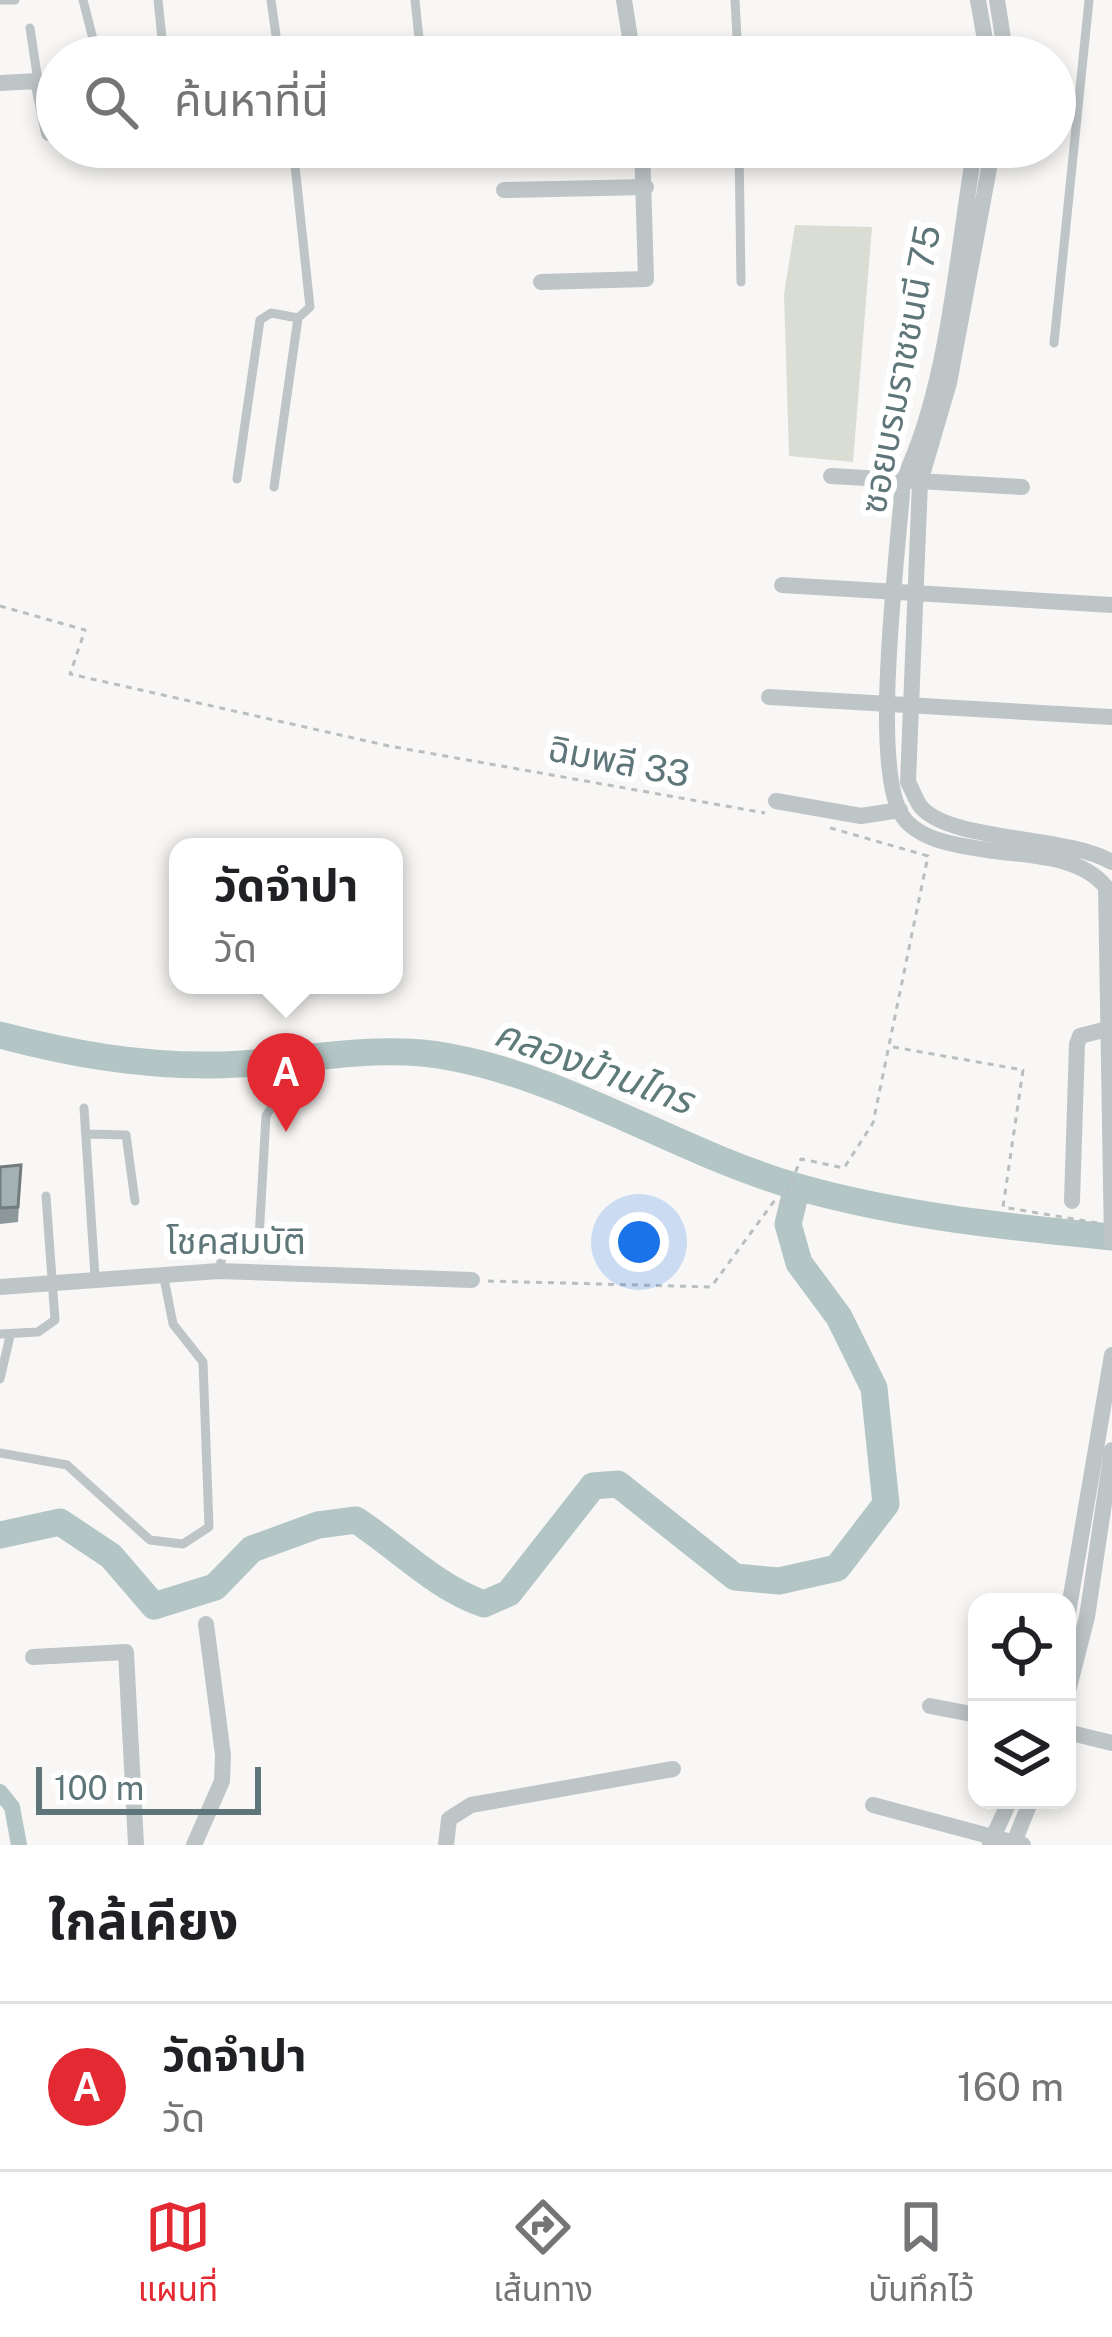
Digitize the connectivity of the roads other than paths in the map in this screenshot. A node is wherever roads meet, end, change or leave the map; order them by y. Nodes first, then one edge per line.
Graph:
1 (0, 0) edge
2 (16, 0) edge
3 (83, 0) edge
4 (158, 0) edge
5 (271, 0) edge
6 (415, 0) edge
7 (624, 0) edge
8 (735, 0) edge
9 (978, 0) edge
10 (997, 0) edge
11 (1089, 0) edge
12 (30, 28) dead end
13 (91, 36) edge
14 (162, 36) edge
15 (277, 36) edge
16 (419, 36) edge
17 (630, 36) edge
18 (737, 36) edge
19 (984, 36) edge
20 (1003, 36) edge
21 (36, 68) edge
22 (36, 81) edge
23 (0, 83) edge
24 (1076, 127) edge
25 (294, 168) edge
26 (644, 168) edge
27 (739, 168) edge
28 (972, 168) edge
29 (989, 168) edge
30 (1072, 168) edge
31 (646, 187) junction
32 (504, 190) dead end
33 (541, 282) dead end
34 (741, 282) dead end
35 (298, 318) junction
36 (1054, 343) dead end
37 (831, 476) dead end
38 (237, 479) dead end
39 (912, 481) junction
40 (274, 487) dead end
41 (1022, 487) dead end
42 (782, 585) dead end
43 (904, 592) junction
44 (1112, 605) edge
45 (769, 697) dead end
46 (889, 706) junction
47 (909, 706) junction
48 (1111, 717) edge
49 (779, 809) road end
50 (900, 810) junction
51 (1112, 862) edge
52 (1109, 1028) edge
53 (278, 1077) dead end
54 (84, 1108) dead end
55 (87, 1134) junction
56 (46, 1196) dead end
57 (135, 1201) dead end
58 (1072, 1201) dead end
59 (1112, 1242) edge
60 (219, 1271) junction
61 (163, 1273) junction
62 (95, 1277) junction
63 (472, 1280) road end
64 (53, 1282) junction
65 (0, 1287) edge
66 (5, 1335) edge
67 (1112, 1355) edge
68 (0, 1378) edge
69 (1112, 1450) edge
70 (0, 1453) edge
71 (1071, 1593) edge
72 (206, 1624) dead end
73 (33, 1657) dead end
74 (1076, 1660) edge
75 (930, 1706) dead end
76 (968, 1713) edge
77 (1076, 1734) edge
78 (1112, 1743) edge
79 (674, 1769) dead end
80 (874, 1805) dead end
81 (1006, 1809) edge
82 (1028, 1809) edge
83 (992, 1841) edge
84 (1017, 1844) edge
85 (136, 1845) edge
86 (194, 1845) edge
87 (446, 1845) edge

1 - 2 lane
3 - 13 lane
4 - 14 lane
5 - 15 lane
6 - 16 lane
7 - 17 street
8 - 18 lane
9 - 19 street
10 - 20 street
11 - 24 lane
12 - 21 lane
22 - 23 street
25 - 35 lane
26 - 31 street
27 - 34 lane
28 - 39 street, ซอยบรมราชชนนี 75
29 - 39 street, ซอยบรมราชชนนี 75
30 - 36 lane
31 - 32 street
31 - 33 street
35 - 38 lane
35 - 40 lane
37 - 39 street
39 - 41 street
39 - 43 street, ซอยบรมราชชนนี 75
42 - 43 street
43 - 44 street
43 - 46 street, ซอยบรมราชชนนี 75
43 - 47 street, ซอยบรมราชชนนี 75
45 - 46 street
46 - 47 street
46 - 50 street, ซอยบรมราชชนนี 75
47 - 48 street
47 - 51 street, ซอยบรมราชชนนี 75
49 - 50 street
50 - 52 street
52 - 58 street
52 - 59 street
53 - 60 lane
54 - 55 lane
55 - 57 lane
55 - 62 lane
56 - 64 lane
60 - 61 street, โชคสมบัติ
60 - 63 street, โชคสมบัติ
61 - 62 street, โชคสมบัติ
61 - 70 lane
62 - 64 street, โชคสมบัติ
64 - 65 street, โชคสมบัติ
64 - 66 lane
66 - 68 lane
67 - 71 street
69 - 74 street
72 - 86 street
73 - 85 street
75 - 76 street
77 - 78 street
79 - 87 street
80 - 83 street
81 - 83 street
82 - 84 street
83 - 84 street

